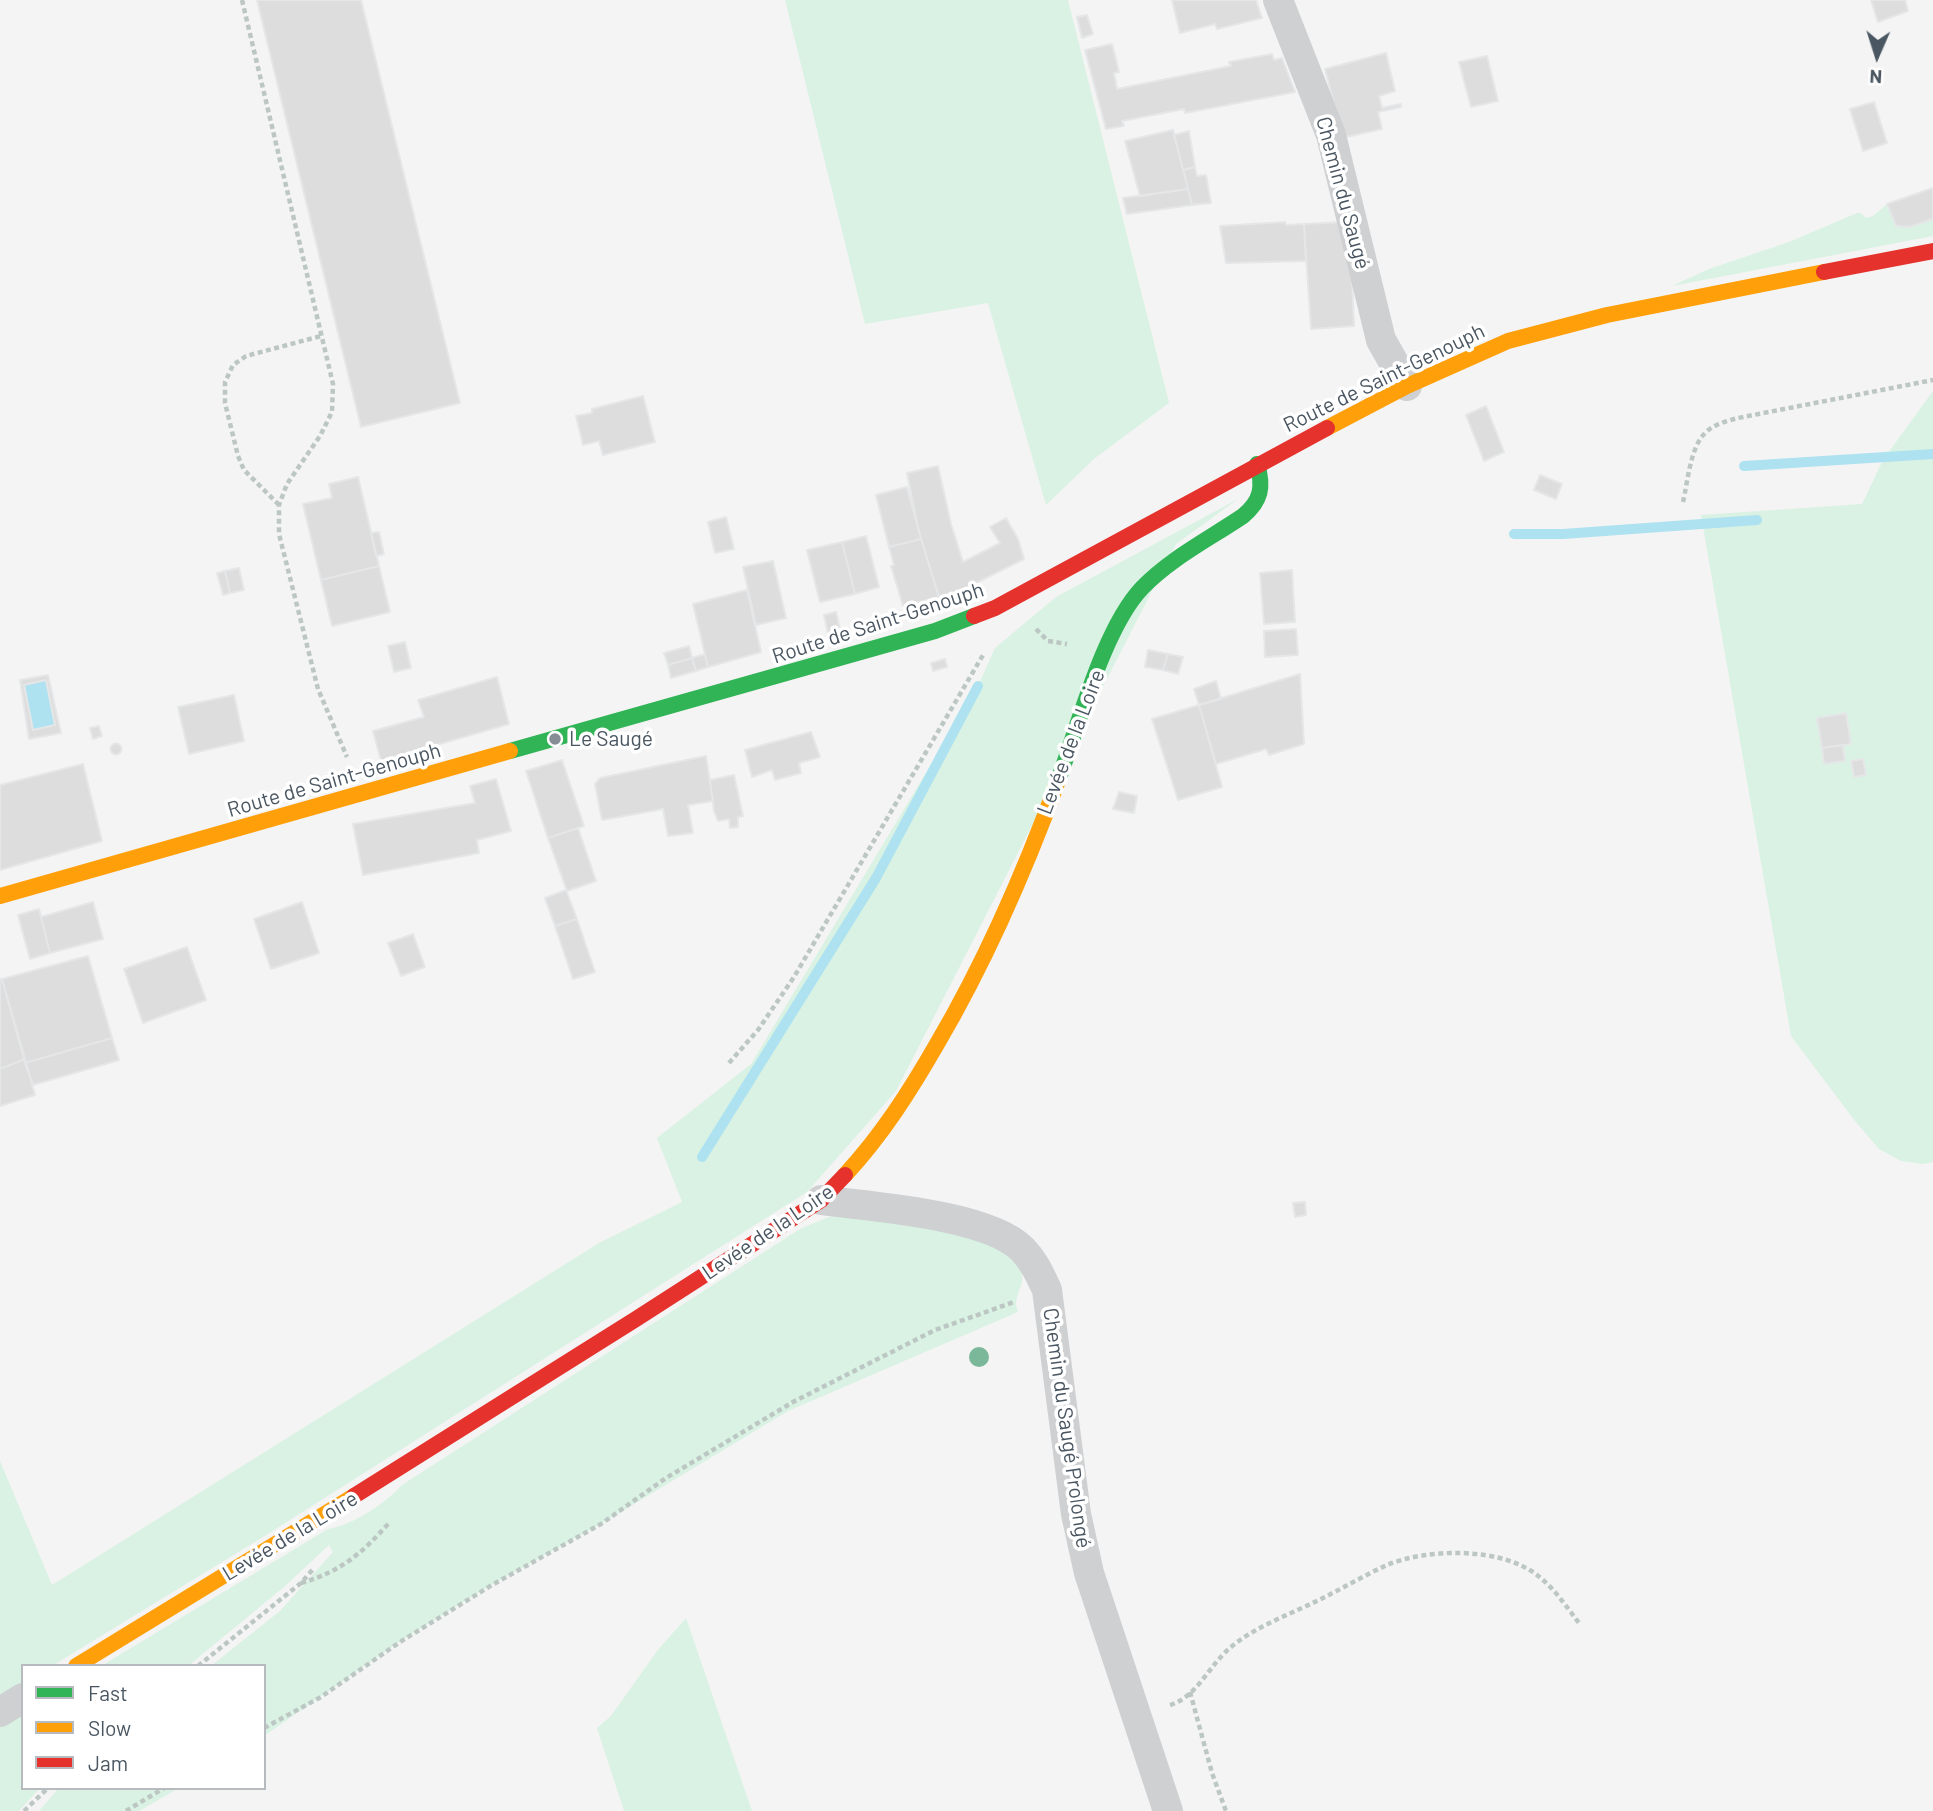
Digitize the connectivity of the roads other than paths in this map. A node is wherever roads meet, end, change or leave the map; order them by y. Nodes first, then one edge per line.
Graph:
1 (1278, 0) edge
2 (1933, 251) edge
3 (1407, 386) junction
4 (1257, 464) junction
5 (0, 896) edge
6 (821, 1200) junction
7 (79, 1664) edge
8 (21, 1699) edge
9 (0, 1712) edge
10 (1168, 1811) edge

1 - 3 street, Chemin du Saugé
2 - 3 street, Route de Saint-Genouph
3 - 4 street, Route de Saint-Genouph
4 - 5 street, Route de Saint-Genouph
4 - 6 street, Levée de la Loire
6 - 7 street, Levée de la Loire
6 - 10 street, Chemin du Saugé Prolongé
8 - 9 street

